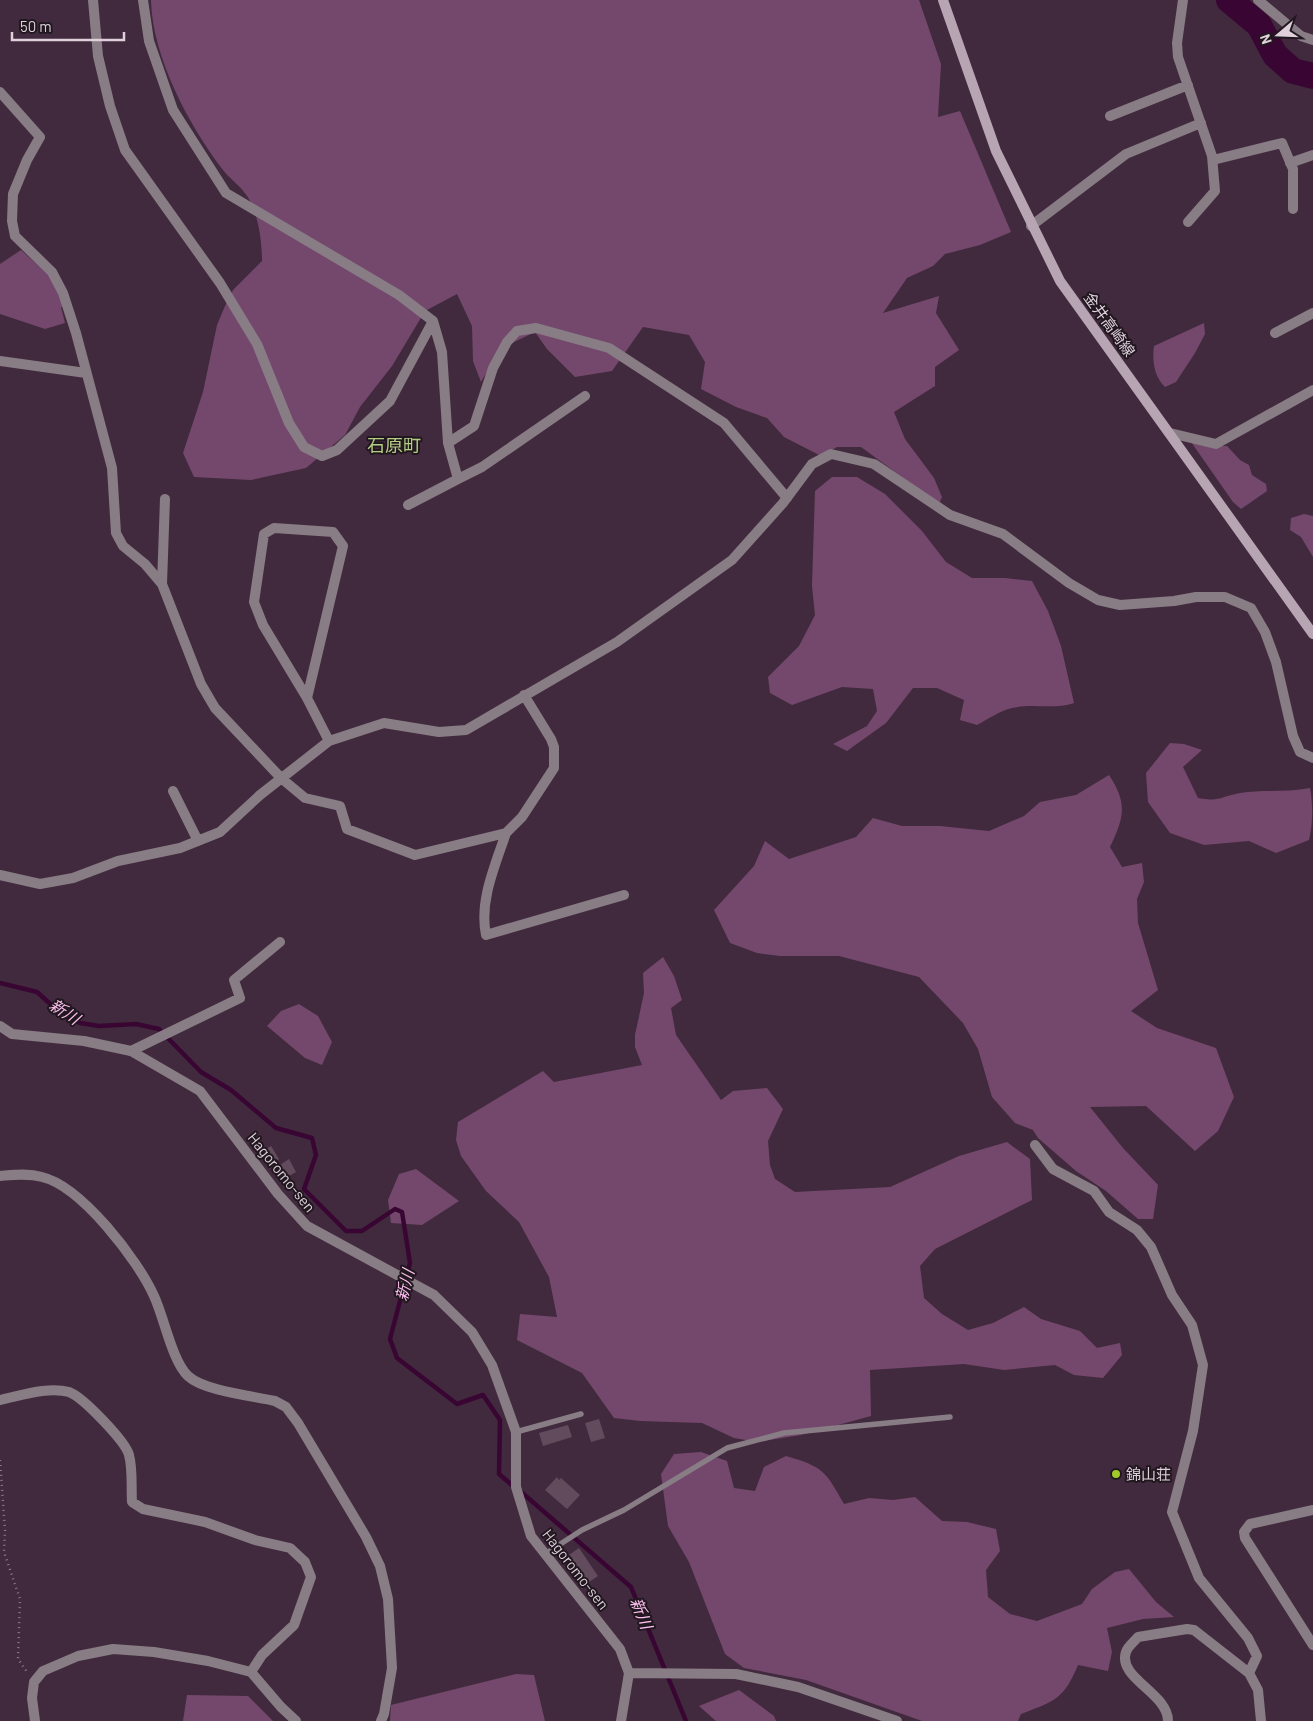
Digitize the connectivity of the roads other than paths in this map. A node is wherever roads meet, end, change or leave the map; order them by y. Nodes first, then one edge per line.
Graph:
1 (93, 0) edge
2 (143, 0) edge
3 (943, 0) edge
4 (1183, 0) edge
5 (1258, 0) edge
6 (1313, 40) edge
7 (1188, 85) junction
8 (0, 92) edge
9 (1110, 116) dead end
10 (1201, 123) junction
11 (1313, 155) edge
12 (1213, 160) junction
13 (1290, 163) junction
14 (1293, 209) dead end
15 (1188, 222) dead end
16 (1031, 226) junction
17 (1313, 313) edge
18 (433, 321) junction
19 (1275, 333) dead end
20 (0, 361) edge
21 (86, 373) junction
22 (1313, 390) edge
23 (585, 396) dead end
24 (1170, 433) junction
25 (448, 443) junction
26 (458, 479) junction
27 (786, 498) junction
28 (165, 499) dead end
29 (408, 505) dead end
30 (162, 584) junction
31 (1313, 634) edge
32 (524, 695) junction
33 (307, 698) junction
34 (329, 741) junction
35 (1313, 758) edge
36 (280, 778) junction
37 (173, 791) dead end
38 (506, 833) junction
39 (198, 841) junction
40 (0, 876) edge
41 (624, 895) dead end
42 (280, 942) dead end
43 (0, 1026) edge
44 (131, 1050) junction
45 (1035, 1146) dead end
46 (0, 1176) edge
47 (0, 1400) edge
48 (581, 1414) dead end
49 (950, 1417) dead end
50 (516, 1432) junction
51 (1313, 1510) edge
52 (545, 1554) junction
53 (1313, 1645) edge
54 (251, 1672) junction
55 (629, 1673) junction
56 (1249, 1673) junction
57 (35, 1721) edge
58 (296, 1721) edge
59 (380, 1721) edge
60 (621, 1721) edge
61 (897, 1721) edge
62 (1168, 1721) edge
63 (1261, 1721) edge

1 - 18 street
2 - 18 street
3 - 16 main road, 金井高崎線
4 - 7 street
5 - 6 street
7 - 9 street
7 - 10 street
8 - 21 street
10 - 12 street
10 - 16 street
11 - 13 street
12 - 13 street
12 - 15 street
13 - 14 street
16 - 24 main road, 金井高崎線
17 - 19 street
18 - 25 street
20 - 21 street
21 - 30 street
22 - 24 street
23 - 26 street
24 - 31 main road, 金井高崎線
25 - 26 street
25 - 27 street
26 - 29 street
27 - 32 street
27 - 35 street
28 - 30 street
30 - 36 street
32 - 34 street
32 - 38 street
33 - 33 street
33 - 34 street
34 - 36 street
36 - 38 street
36 - 39 street
37 - 39 street
38 - 41 street
39 - 40 street
42 - 44 street
43 - 44 street, Hagoromo-sen
44 - 50 street, Hagoromo-sen
45 - 56 street
46 - 59 street
47 - 54 street
48 - 50 lane
49 - 52 lane
50 - 52 street, Hagoromo-sen
51 - 53 street
52 - 55 street, Hagoromo-sen
54 - 57 street
54 - 58 street
55 - 60 street
55 - 61 street
56 - 62 street
56 - 63 street

